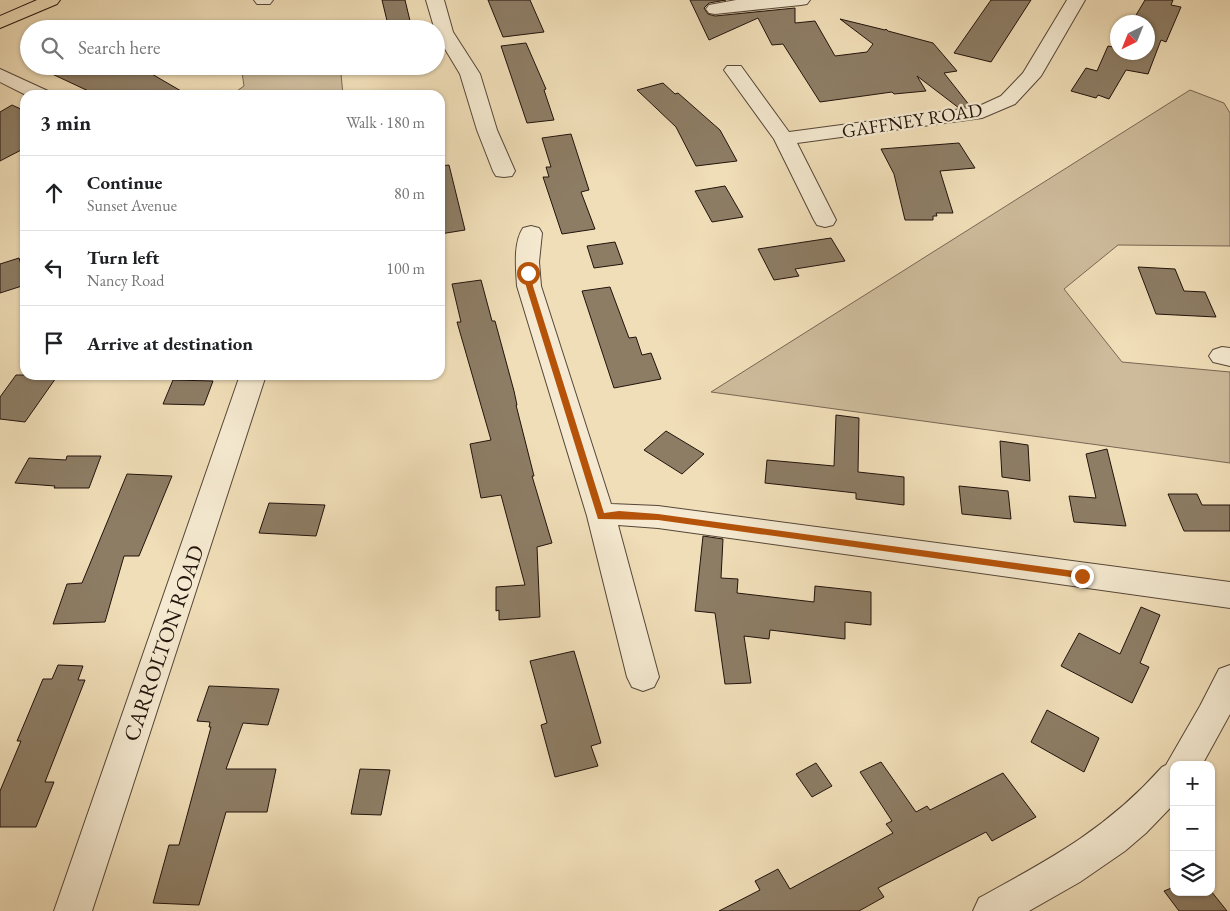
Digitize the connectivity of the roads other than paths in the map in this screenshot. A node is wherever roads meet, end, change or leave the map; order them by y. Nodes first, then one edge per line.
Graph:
1 (50, 0) edge
2 (436, 0) edge
3 (801, 0) edge
4 (1076, 0) edge
5 (754, 2) edge
6 (715, 9) dead end
7 (441, 20) edge
8 (0, 24) edge
9 (445, 34) edge
10 (734, 70) dead end
11 (0, 75) edge
12 (32, 90) edge
13 (784, 139) junction
14 (504, 171) dead end
15 (825, 220) dead end
16 (531, 233) dead end
17 (251, 380) edge
18 (601, 516) junction
19 (1230, 595) edge
20 (643, 677) dead end
21 (1230, 679) edge
22 (1185, 761) edge
23 (1170, 783) edge
24 (74, 911) edge
25 (992, 911) edge

1 - 8 main road
2 - 7 street
3 - 5 street
4 - 13 street, GAFFNEY ROAD
5 - 6 street
9 - 14 street
10 - 13 street
11 - 12 street
13 - 15 street
16 - 18 street
17 - 24 street, CARROLTON ROAD
18 - 19 street
18 - 20 street
21 - 22 street
23 - 25 street

